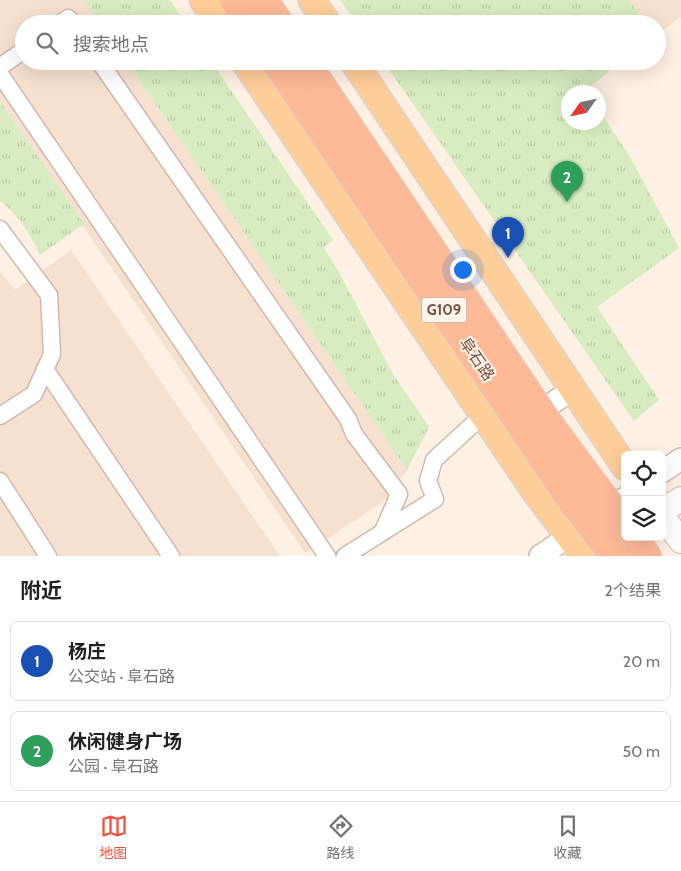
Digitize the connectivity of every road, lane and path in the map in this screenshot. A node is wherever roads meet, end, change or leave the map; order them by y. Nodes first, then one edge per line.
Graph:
1 (203, 0) edge
2 (234, 0) edge
3 (264, 0) edge
4 (312, 0) edge
5 (213, 15) edge
6 (244, 15) edge
7 (274, 15) edge
8 (322, 15) edge
9 (15, 56) edge
10 (0, 67) edge
11 (104, 70) edge
12 (250, 70) edge
13 (281, 70) edge
14 (311, 70) edge
15 (359, 70) edge
16 (0, 74) edge
17 (0, 229) edge
18 (45, 369) junction
19 (572, 390) junction
20 (483, 415) junction
21 (0, 416) edge
22 (500, 440) junction
23 (681, 459) edge
24 (621, 460) edge
25 (666, 469) edge
26 (0, 482) edge
27 (681, 483) edge
28 (666, 492) edge
29 (681, 499) edge
30 (621, 502) edge
31 (666, 510) edge
32 (681, 511) edge
33 (666, 513) edge
34 (666, 519) edge
35 (621, 521) edge
36 (621, 521) edge
37 (383, 531) junction
38 (621, 537) edge
39 (636, 541) edge
40 (681, 541) edge
41 (578, 550) edge
42 (48, 556) edge
43 (170, 556) edge
44 (327, 556) edge
45 (345, 556) edge
46 (540, 556) edge
47 (615, 556) edge
48 (647, 556) edge

1 - 5 main road
2 - 6 highway
3 - 7 highway
4 - 8 main road
9 - 10 street
11 - 37 street
12 - 20 main road, 阜石路
13 - 47 highway, 阜石路 / G109, bridge
14 - 35 highway, 阜石路 / G109, bridge
15 - 19 main road
16 - 44 street
17 - 18 street
18 - 21 street
18 - 43 street
19 - 22 street
19 - 24 main road
20 - 22 main road, 阜石路
20 - 37 street
22 - 41 main road, 阜石路
23 - 25 street
26 - 42 street
27 - 28 main road
29 - 31 main road
30 - 41 street
32 - 33 street
34 - 40 main road
36 - 41 main road
37 - 45 street
38 - 41 main road
39 - 48 highway
41 - 46 street

